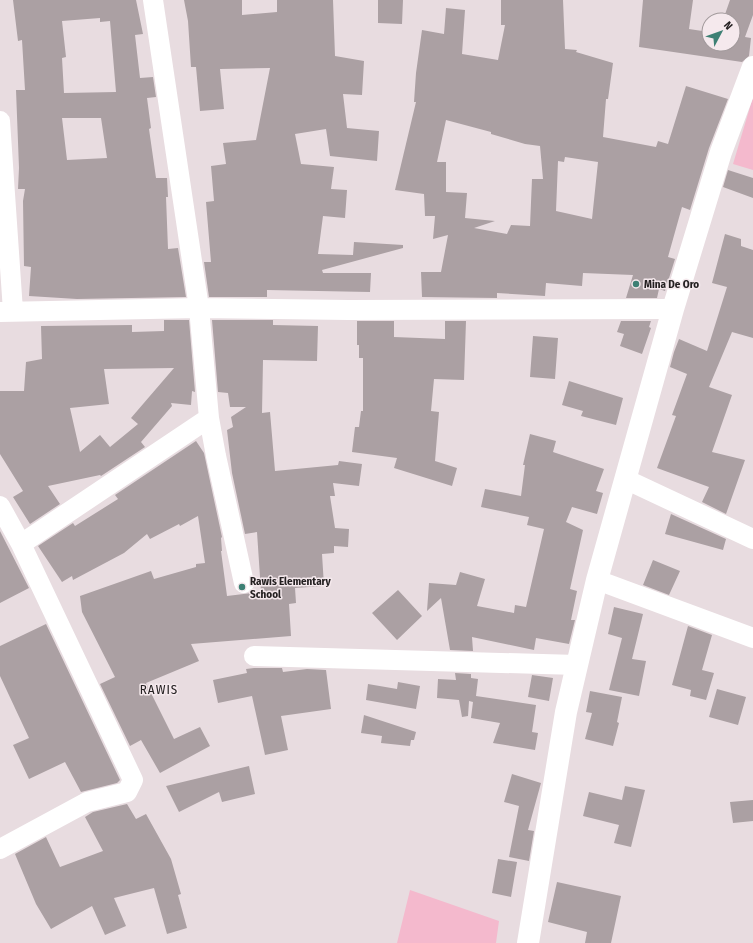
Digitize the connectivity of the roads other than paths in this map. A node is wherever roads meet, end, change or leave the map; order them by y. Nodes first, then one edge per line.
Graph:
1 (153, 0) edge
2 (753, 67) edge
3 (0, 121) edge
4 (199, 308) junction
5 (673, 309) junction
6 (6, 312) edge
7 (209, 418) junction
8 (625, 479) junction
9 (0, 506) edge
10 (753, 539) edge
11 (21, 544) junction
12 (598, 575) junction
13 (244, 583) dead end
14 (753, 638) edge
15 (254, 656) dead end
16 (577, 665) junction
17 (0, 849) edge
18 (528, 943) edge

1 - 4 street
2 - 5 main road
3 - 6 street
4 - 5 street
4 - 6 street
4 - 7 street
5 - 8 main road
7 - 11 street
7 - 13 street
8 - 10 street
8 - 12 main road
9 - 11 street
11 - 17 street
12 - 14 street
12 - 16 main road
15 - 16 street
16 - 18 main road

